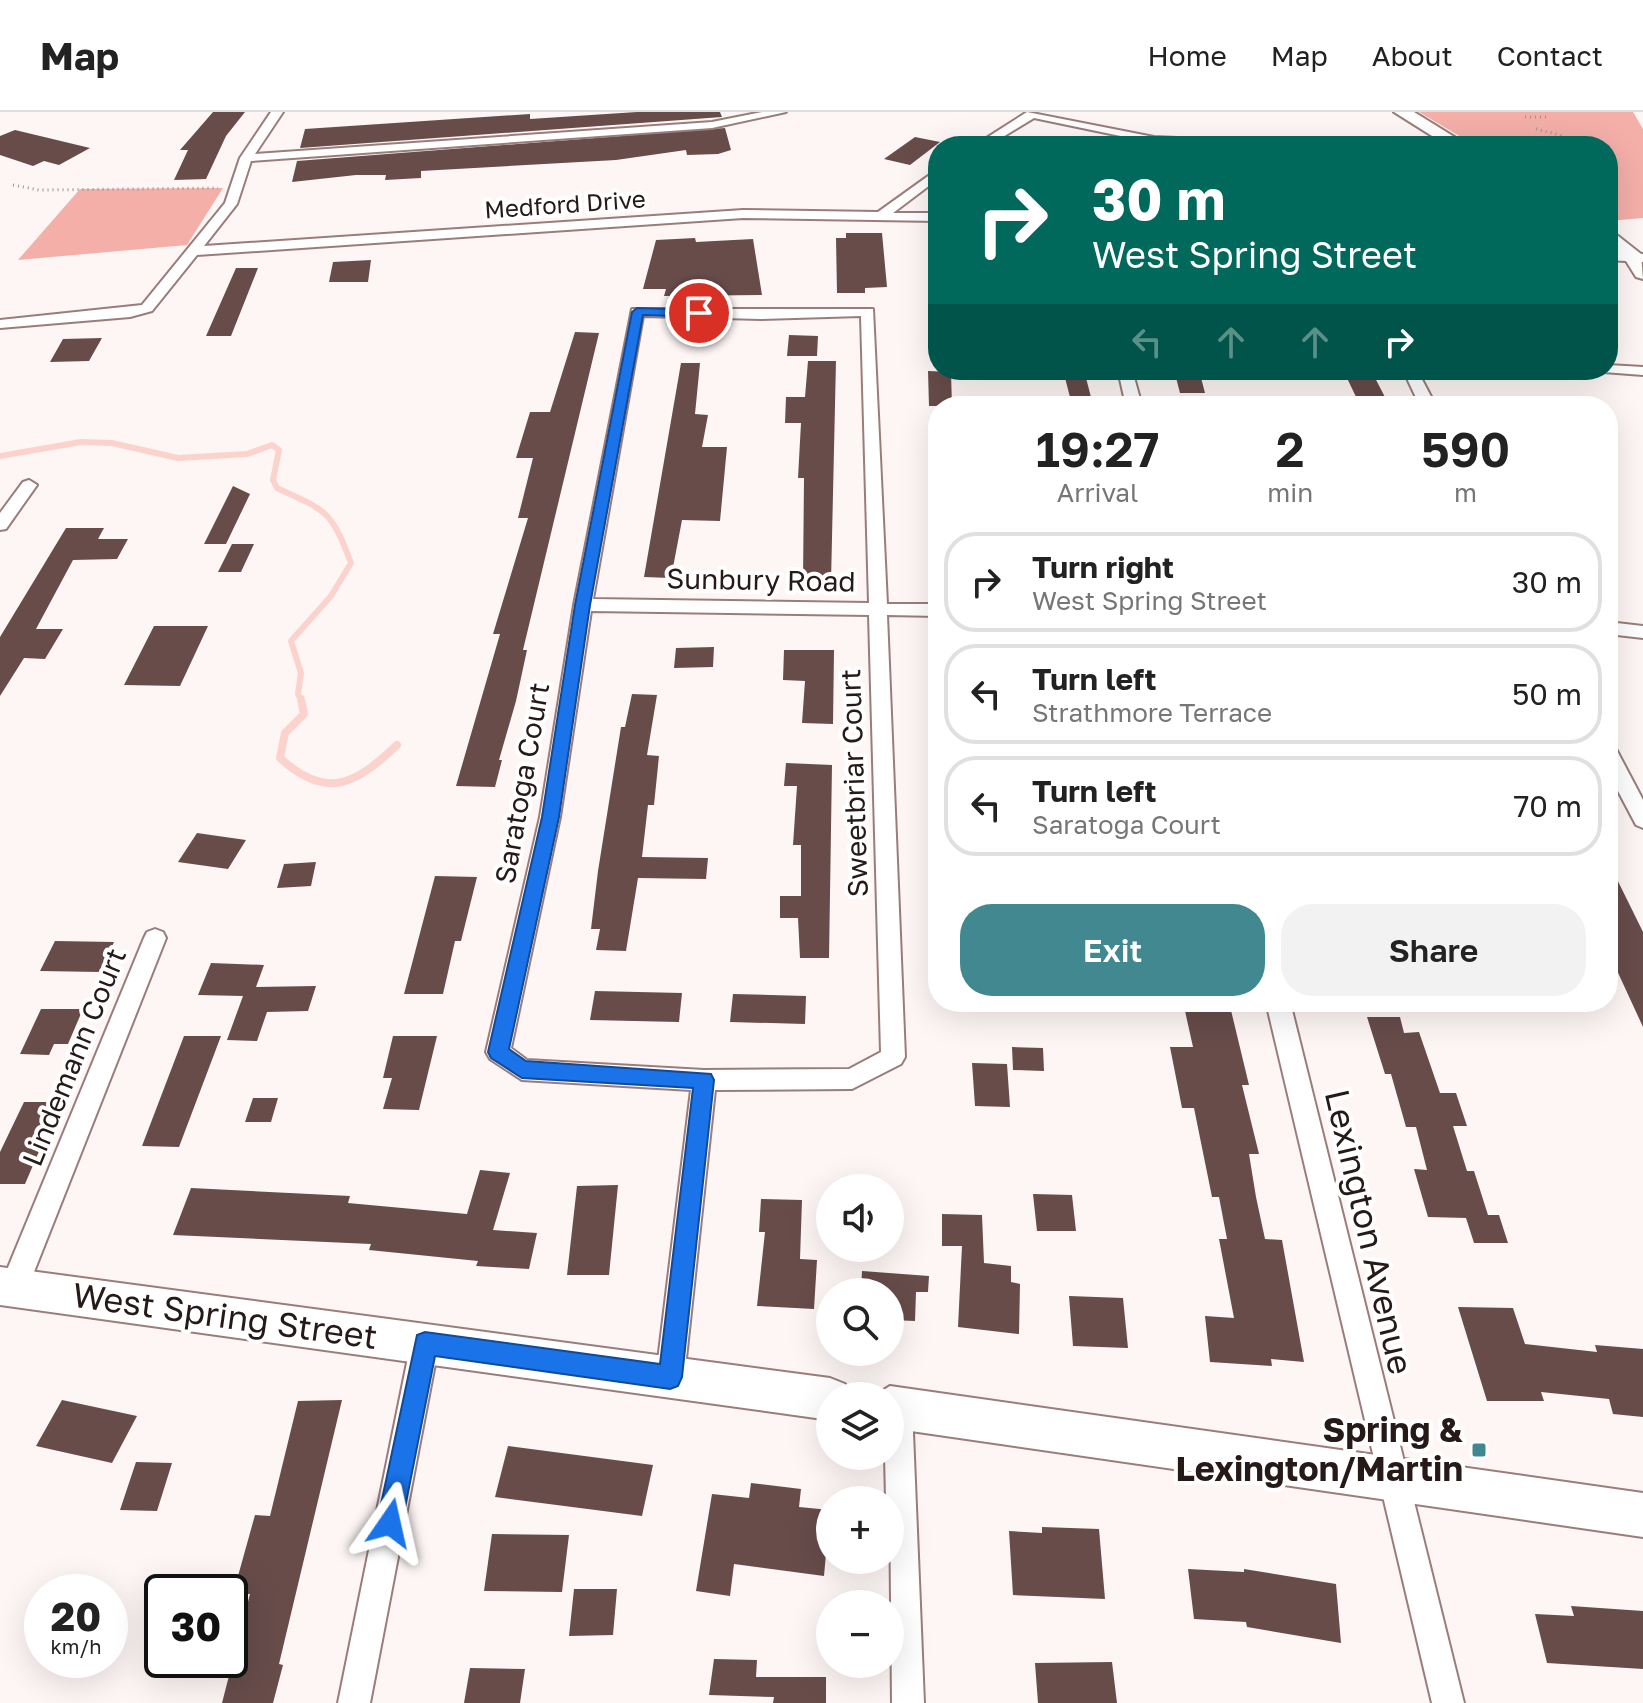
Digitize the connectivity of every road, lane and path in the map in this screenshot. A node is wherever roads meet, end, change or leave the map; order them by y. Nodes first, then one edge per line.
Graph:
1 (277, 112) edge
2 (780, 112) edge
3 (1402, 112) edge
4 (1033, 113) edge
5 (1525, 117) dead end
6 (1546, 117) dead end
7 (1536, 129) dead end
8 (996, 136) edge
9 (1136, 136) edge
10 (1442, 136) edge
11 (1561, 136) edge
12 (246, 158) junction
13 (928, 180) edge
14 (13, 185) dead end
15 (223, 188) dead end
16 (883, 214) junction
17 (928, 216) edge
18 (1618, 243) edge
19 (195, 251) junction
20 (1618, 258) edge
21 (1640, 263) edge
22 (868, 312) joint
23 (0, 324) edge
24 (1618, 370) edge
25 (1643, 371) edge
26 (29, 485) dead end
27 (0, 525) edge
28 (583, 605) junction
29 (879, 609) junction
30 (928, 610) edge
31 (1618, 629) edge
32 (1643, 632) edge
33 (1618, 771) edge
34 (1643, 820) edge
35 (155, 938) dead end
36 (1280, 1012) edge
37 (704, 1080) junction
38 (7, 1286) edge
39 (425, 1343) junction
40 (670, 1377) junction
41 (816, 1397) edge
42 (904, 1408) edge
43 (897, 1470) edge
44 (1391, 1479) junction
45 (1643, 1515) edge
46 (354, 1703) edge
47 (908, 1703) edge
48 (1448, 1703) edge

1 - 12 street
2 - 12 street
3 - 10 main road
4 - 8 street
4 - 9 street
5 - 6 path
7 - 11 path
12 - 19 street
13 - 16 street
14 - 15 path
16 - 17 street, Medford Drive
16 - 19 street, Medford Drive
18 - 21 main road
19 - 23 street
20 - 21 street
22 - 28 street, Saratoga Court
22 - 29 street, Sweetbriar Court
24 - 25 street
26 - 27 street
28 - 29 street, Sunbury Road
28 - 37 street, Saratoga Court
29 - 30 street, Sunbury Road
29 - 37 street, Sweetbriar Court
31 - 32 street
33 - 34 street
35 - 38 street, Lindemann Court
36 - 44 street, Lexington Avenue
37 - 40 street
38 - 39 main road, West Spring Street
39 - 40 main road, West Spring Street
39 - 46 street
40 - 41 main road, West Spring Street
42 - 44 main road
43 - 47 street
44 - 45 main road
44 - 48 street, Lexington Avenue

